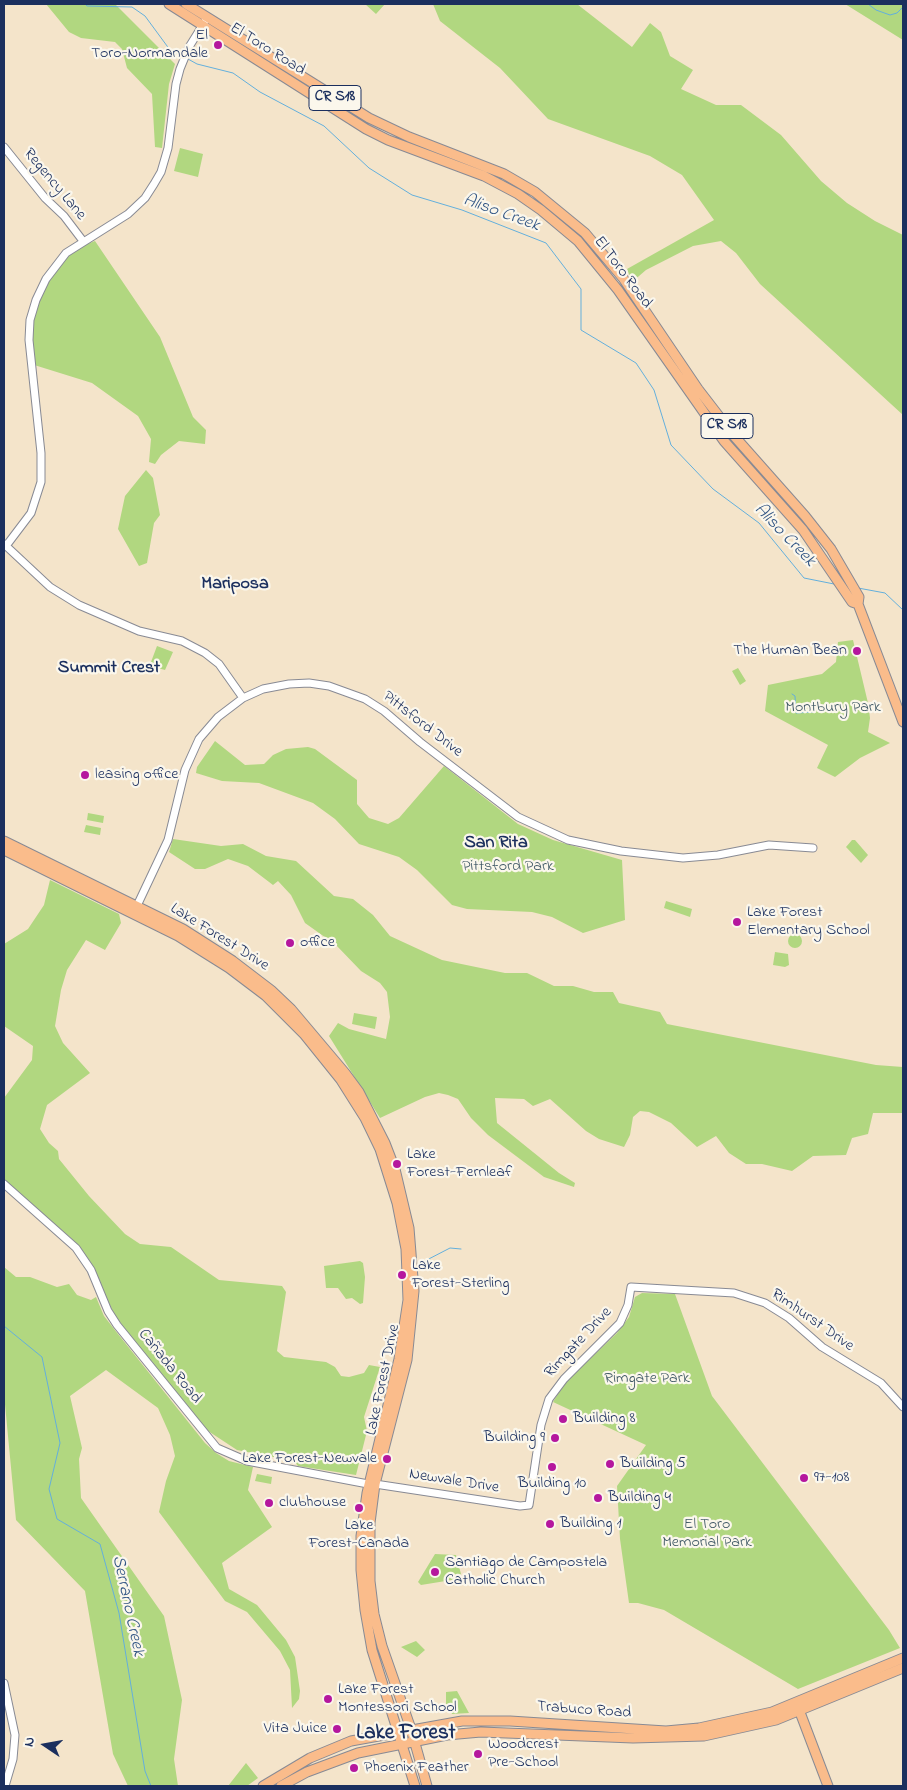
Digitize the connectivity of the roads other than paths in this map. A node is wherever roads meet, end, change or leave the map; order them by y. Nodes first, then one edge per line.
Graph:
1 (169, 4) edge
2 (186, 4) edge
3 (207, 18) junction
4 (202, 26) junction
5 (4, 147) edge
6 (83, 241) junction
7 (5, 545) edge
8 (858, 600) junction
9 (243, 698) junction
10 (903, 722) edge
11 (4, 841) edge
12 (812, 848) dead end
13 (4, 850) edge
14 (135, 909) junction
15 (4, 1184) edge
16 (631, 1287) joint
17 (402, 1346) junction
18 (407, 1360) junction
19 (395, 1376) junction
20 (903, 1407) edge
21 (372, 1484) junction
22 (528, 1504) joint
23 (903, 1658) edge
24 (903, 1668) edge
25 (876, 1669) junction
26 (4, 1683) edge
27 (849, 1690) junction
28 (798, 1707) junction
29 (599, 1726) junction
30 (411, 1730) junction
31 (398, 1732) junction
32 (557, 1735) junction
33 (414, 1741) junction
34 (347, 1743) junction
35 (401, 1743) junction
36 (303, 1762) junction
37 (307, 1772) junction
38 (267, 1785) edge
39 (5, 1786) edge
40 (281, 1786) edge
41 (415, 1786) edge
42 (427, 1786) edge
43 (828, 1786) edge

1 - 4 main road, El Toro Road
2 - 3 main road, El Toro Road / CR S18
3 - 4 street
3 - 8 main road, El Toro Road / CR S18
4 - 6 street
4 - 8 main road, El Toro Road
5 - 6 street, Regency Lane
6 - 7 street
7 - 9 street
8 - 10 main road, El Toro Road / CR S18
9 - 12 street, Pittsford Drive
9 - 14 street, Pittsford Drive
11 - 14 main road, Lake Forest Drive
13 - 14 main road, Lake Forest Drive
14 - 17 main road, Lake Forest Drive
14 - 18 main road, Lake Forest Drive
15 - 21 street, Cañada Road
16 - 20 street, Rimhurst Drive
16 - 22 street, Rimgate Drive
17 - 18 main road
17 - 19 main road, Lake Forest Drive
18 - 19 main road
18 - 21 main road, Lake Forest Drive
19 - 21 main road, Lake Forest Drive
21 - 22 street, Newvale Drive
21 - 30 main road, Lake Forest Drive
21 - 31 main road, Lake Forest Drive
23 - 25 main road, Trabuco Road
24 - 27 main road, Trabuco Road
25 - 27 main road
25 - 28 main road, Trabuco Road
26 - 39 street
27 - 28 main road, Trabuco Road
28 - 29 main road, Trabuco Road
28 - 32 main road, Trabuco Road
28 - 43 main road
29 - 30 main road, Trabuco Road
29 - 32 main road
30 - 31 main road, Trabuco Road
30 - 33 main road, Lake Forest Drive
31 - 34 main road, Trabuco Road
31 - 35 main road, Lake Forest Drive
32 - 33 main road, Trabuco Road
33 - 35 main road, Trabuco Road
33 - 42 main road, Lake Forest Drive
34 - 36 main road, Trabuco Road
34 - 37 main road
35 - 37 main road, Trabuco Road
35 - 41 main road, Lake Forest Drive
36 - 38 main road, Trabuco Road
36 - 40 main road
37 - 40 main road, Trabuco Road

